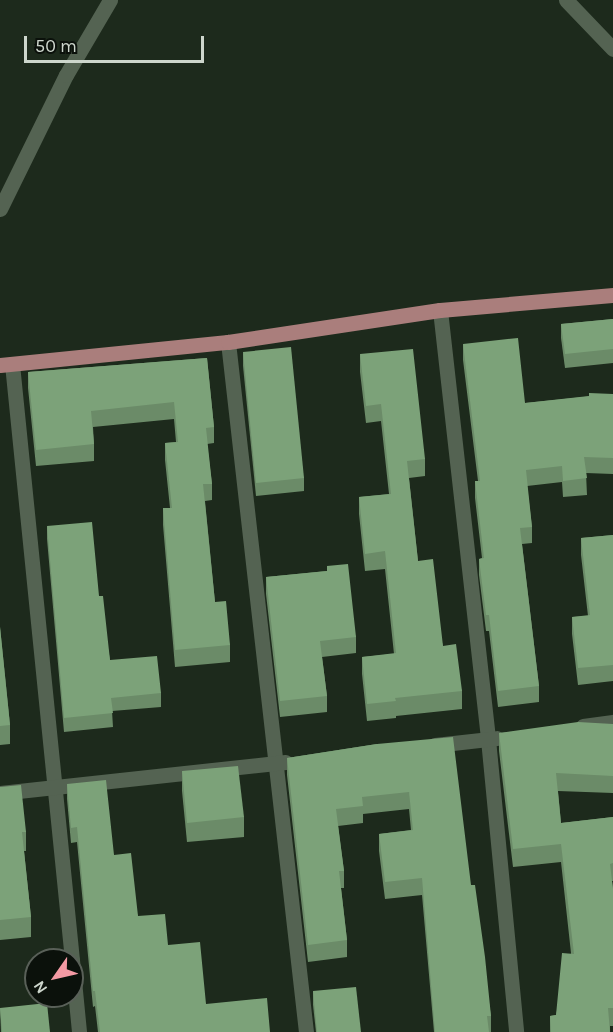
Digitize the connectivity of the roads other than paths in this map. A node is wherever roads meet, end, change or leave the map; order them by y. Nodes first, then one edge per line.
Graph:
1 (110, 0) edge
2 (566, 0) edge
3 (613, 49) edge
4 (0, 209) edge
5 (613, 295) edge
6 (441, 310) junction
7 (228, 342) junction
8 (6, 364) edge
9 (613, 722) edge
10 (568, 728) edge
11 (511, 736) edge
12 (488, 739) junction
13 (417, 747) edge
14 (299, 760) edge
15 (276, 763) junction
16 (54, 787) junction
17 (0, 793) edge
18 (71, 948) edge
19 (77, 1008) edge
20 (79, 1032) edge
21 (306, 1032) edge
22 (516, 1032) edge

1 - 4 street
2 - 3 street
5 - 6 main road
6 - 7 main road
6 - 12 street
7 - 8 main road
7 - 15 street
8 - 16 street
9 - 10 street
11 - 12 street
12 - 13 street
12 - 22 street
14 - 15 street
15 - 16 street
15 - 21 street
16 - 17 street
16 - 18 street
19 - 20 street

